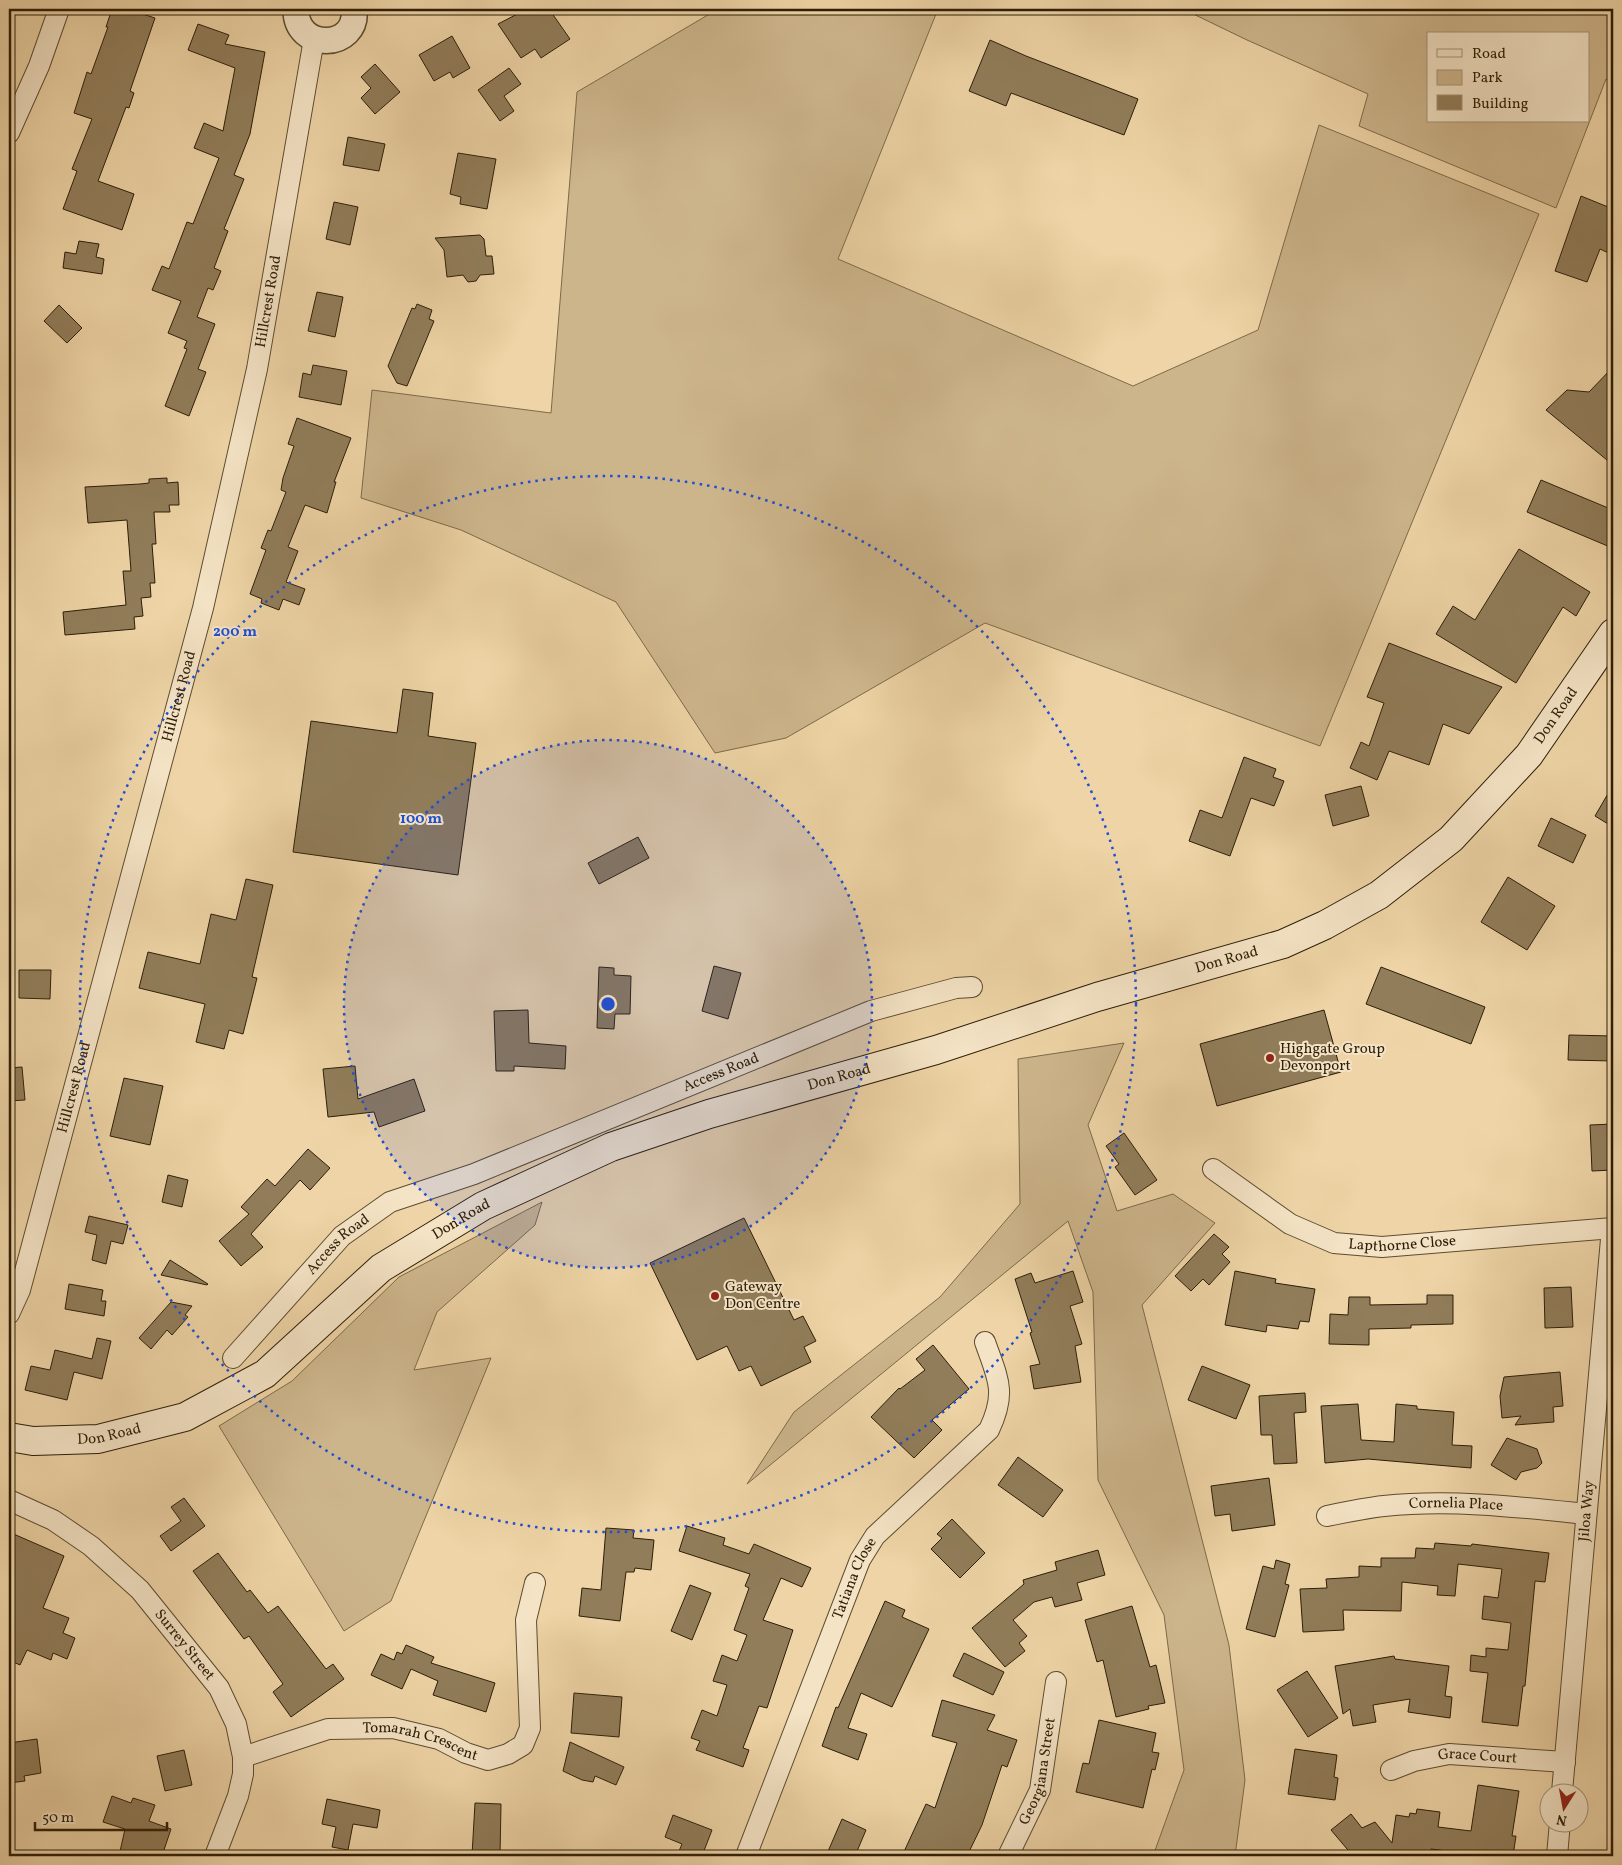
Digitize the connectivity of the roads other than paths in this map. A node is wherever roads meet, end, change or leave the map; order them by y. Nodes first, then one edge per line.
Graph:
1 (59, 9) edge
2 (295, 9) edge
3 (357, 10) edge
4 (314, 39) junction
5 (9, 133) edge
6 (1613, 633) edge
7 (972, 987) dead end
8 (1213, 1169) dead end
9 (474, 1174) junction
10 (482, 1206) junction
11 (1613, 1228) edge
12 (9, 1314) edge
13 (985, 1342) dead end
14 (233, 1358) dead end
15 (9, 1437) edge
16 (9, 1500) edge
17 (1586, 1514) junction
18 (1327, 1516) dead end
19 (535, 1583) dead end
20 (1056, 1682) dead end
21 (243, 1757) junction
22 (1565, 1762) junction
23 (1391, 1770) dead end
24 (1563, 1782) edge
25 (1559, 1832) edge
26 (215, 1856) edge
27 (746, 1856) edge
28 (1008, 1856) edge
29 (1557, 1856) edge

1 - 5 street
2 - 4 street
3 - 4 street
4 - 12 street, Hillcrest Road
6 - 10 main road, Don Road
7 - 9 street, Access Road
8 - 11 street, Lapthorne Close
9 - 10 street
9 - 14 street, Access Road
10 - 15 main road, Don Road
11 - 17 street, Jiloa Way
13 - 27 street, Tatiana Close
16 - 21 street, Surrey Street
17 - 18 street, Cornelia Place
17 - 22 street, Jiloa Way
19 - 21 street, Tomarah Crescent
20 - 28 street, Georgiana Street
21 - 26 street, Surrey Street
22 - 23 street, Grace Court
22 - 24 street, Jiloa Way
25 - 29 street

